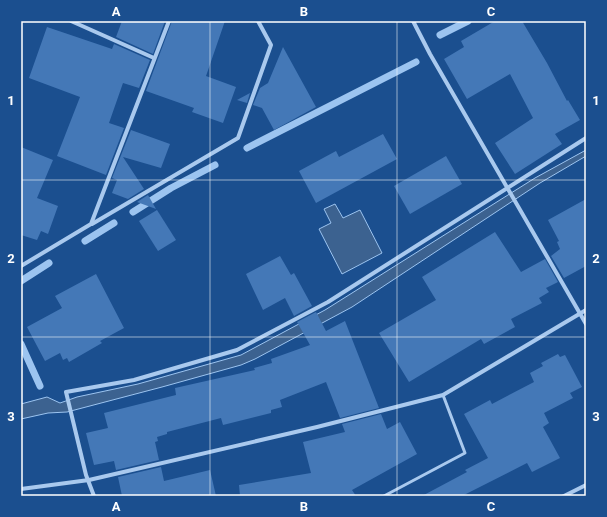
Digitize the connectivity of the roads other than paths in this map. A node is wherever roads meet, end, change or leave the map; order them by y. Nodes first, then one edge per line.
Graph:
1 (71, 21) edge
2 (169, 21) edge
3 (258, 21) edge
4 (413, 21) edge
5 (154, 58) junction
6 (586, 138) edge
7 (507, 188) junction
8 (91, 224) junction
9 (21, 266) edge
10 (586, 310) edge
11 (580, 314) junction
12 (586, 324) edge
13 (443, 395) junction
14 (89, 480) junction
15 (586, 485) edge
16 (21, 489) edge
17 (94, 496) edge
18 (384, 496) edge
19 (564, 496) edge

1 - 5 street
2 - 5 street
3 - 8 street
4 - 7 street
5 - 8 street
6 - 7 street
7 - 11 street
7 - 14 street
8 - 9 street
10 - 11 street
11 - 12 street
11 - 13 street
13 - 14 street
13 - 18 lane
14 - 16 street
14 - 17 street
15 - 19 street

